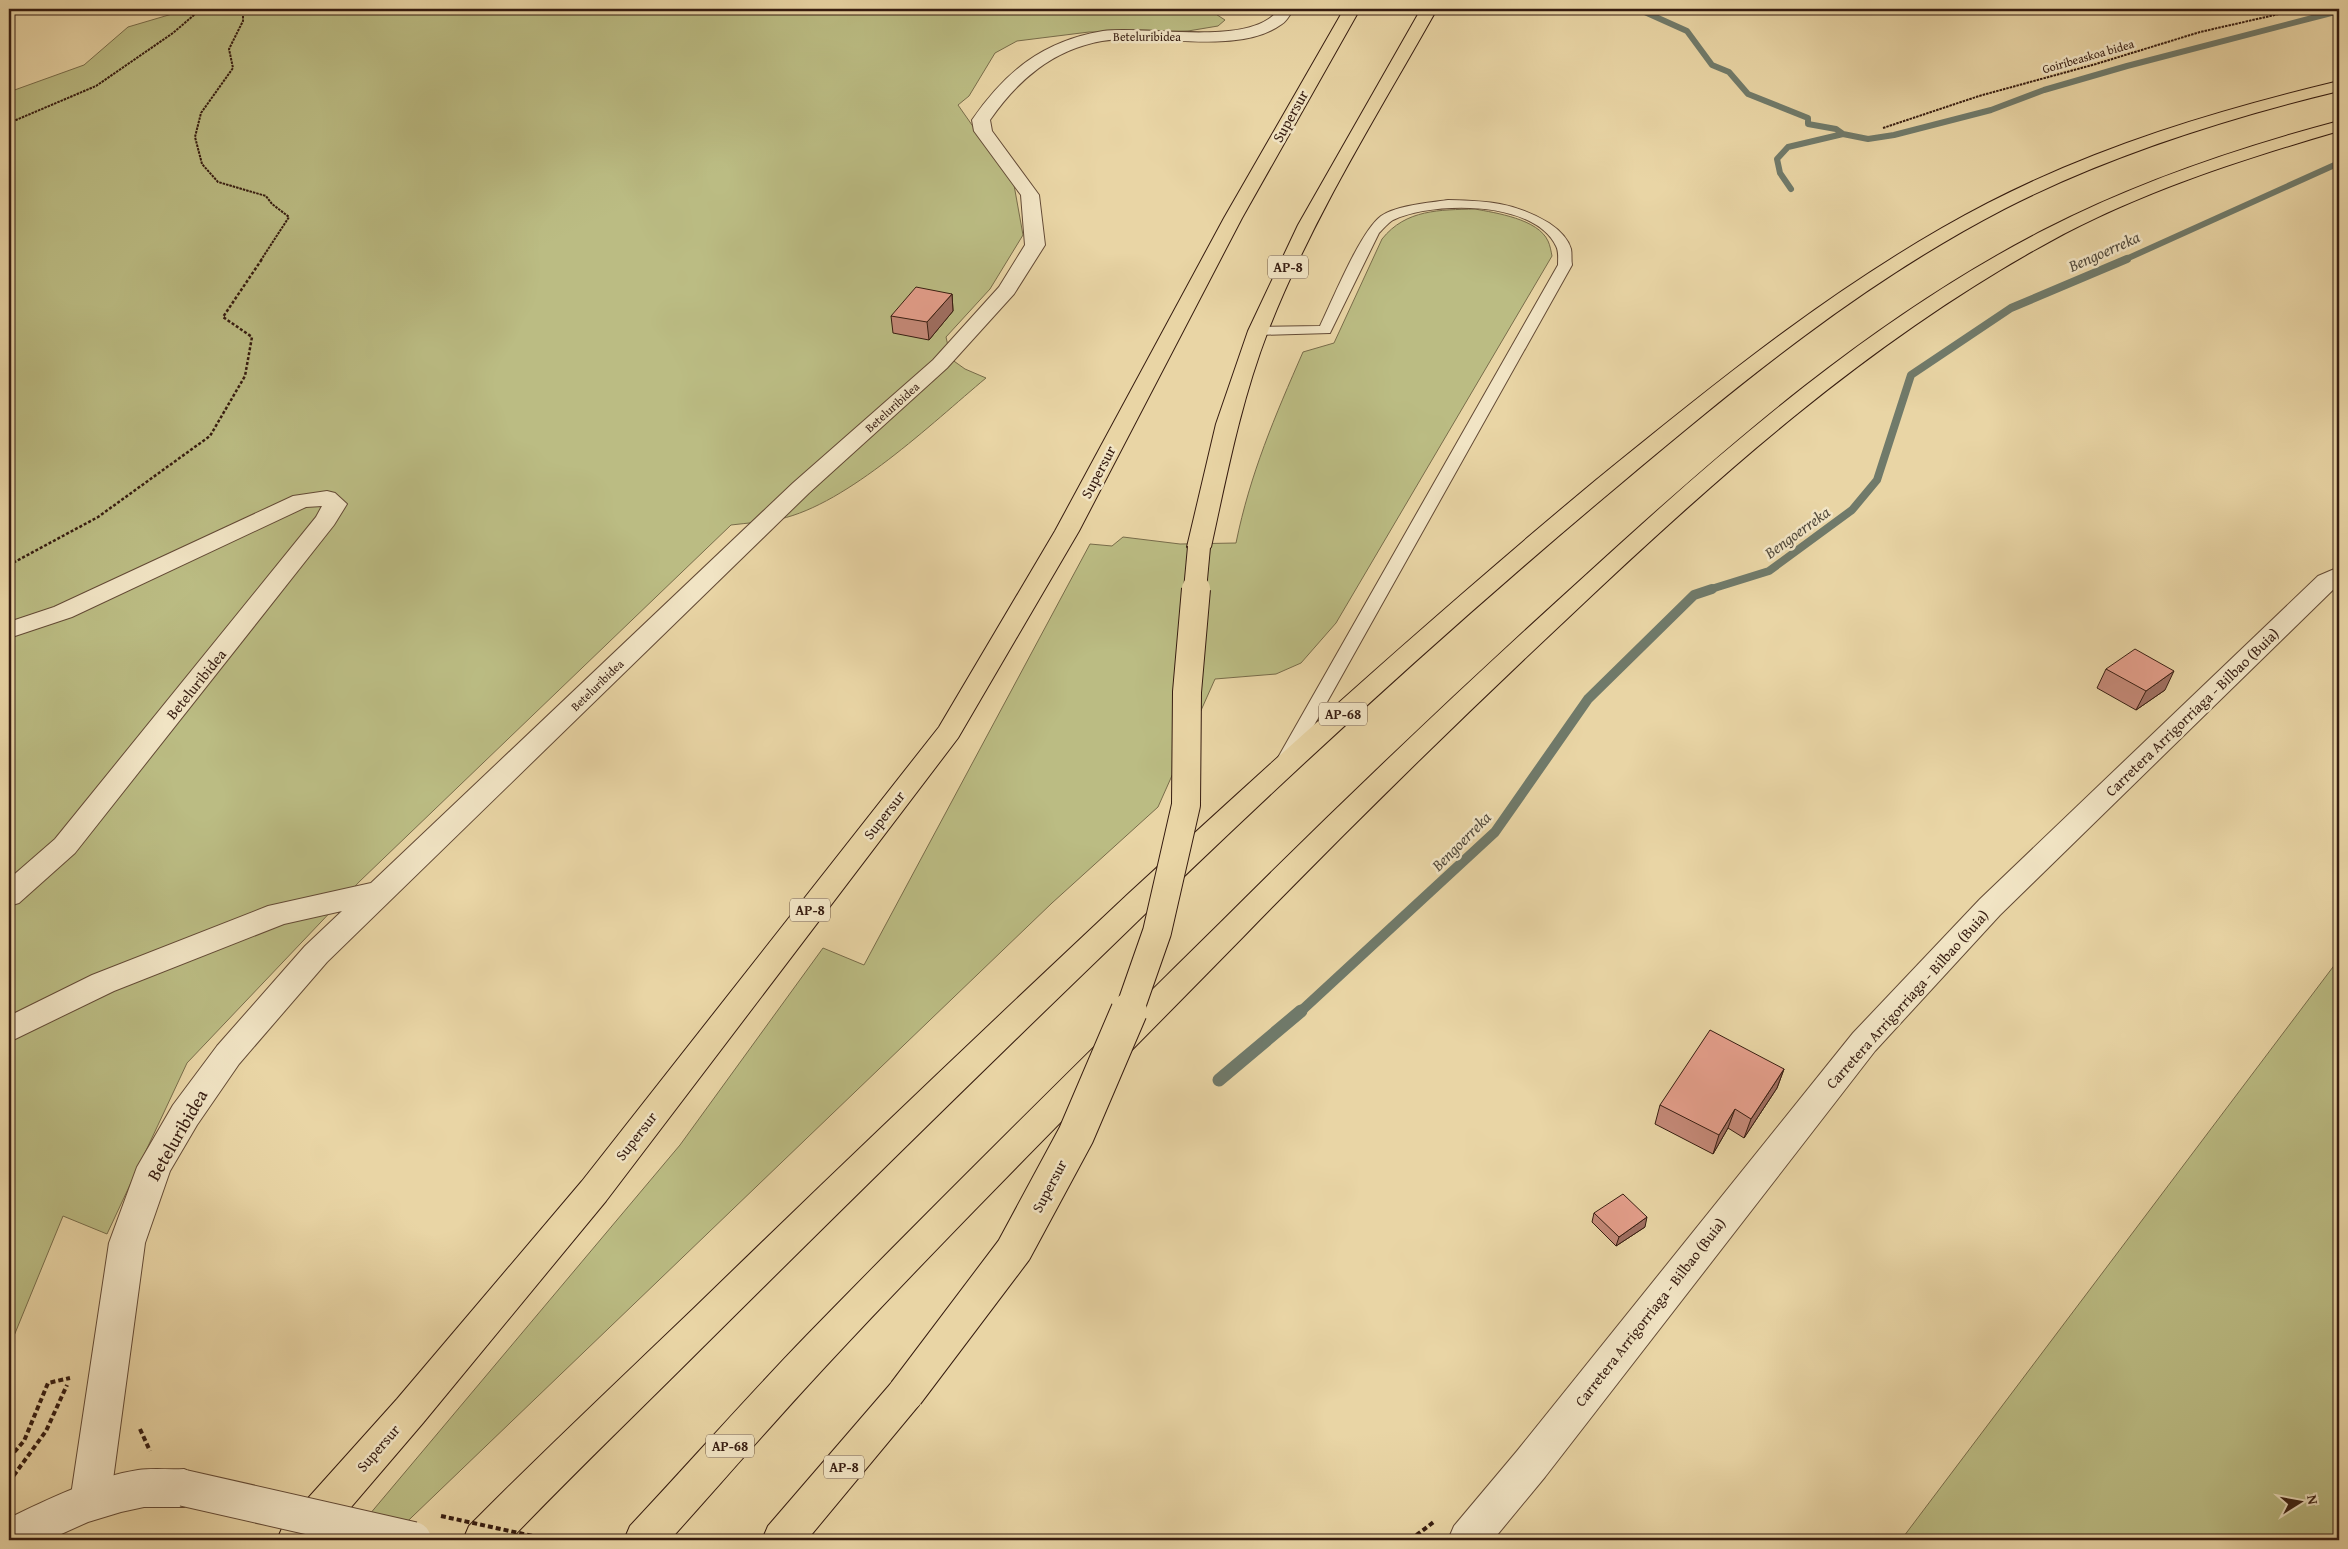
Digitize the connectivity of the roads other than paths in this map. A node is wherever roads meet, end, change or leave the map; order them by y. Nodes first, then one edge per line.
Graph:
1 (1286, 9) edge
2 (1352, 9) edge
3 (1429, 9) edge
4 (2339, 86) edge
5 (2339, 126) edge
6 (1258, 331) junction
7 (2339, 574) edge
8 (9, 630) edge
9 (1280, 770) junction
10 (383, 891) junction
11 (9, 895) edge
12 (9, 1030) edge
13 (90, 1502) junction
14 (9, 1539) edge
15 (297, 1540) edge
16 (413, 1540) edge
17 (483, 1540) edge
18 (644, 1540) edge
19 (782, 1540) edge
20 (1468, 1540) edge

1 - 10 street, Beteluribidea
2 - 15 highway, Supersur / AP-8
3 - 6 highway, Supersur / AP-8
4 - 9 highway, AP-68
5 - 18 highway, AP-68
6 - 9 lane
6 - 19 highway, Supersur / AP-8, bridge
7 - 20 street, Carretera Arrigorriaga - Bilbao (Buia)
8 - 11 street, Beteluribidea
9 - 17 highway, AP-68
10 - 12 street
10 - 13 street, Beteluribidea
13 - 14 street
13 - 16 street, bridge

